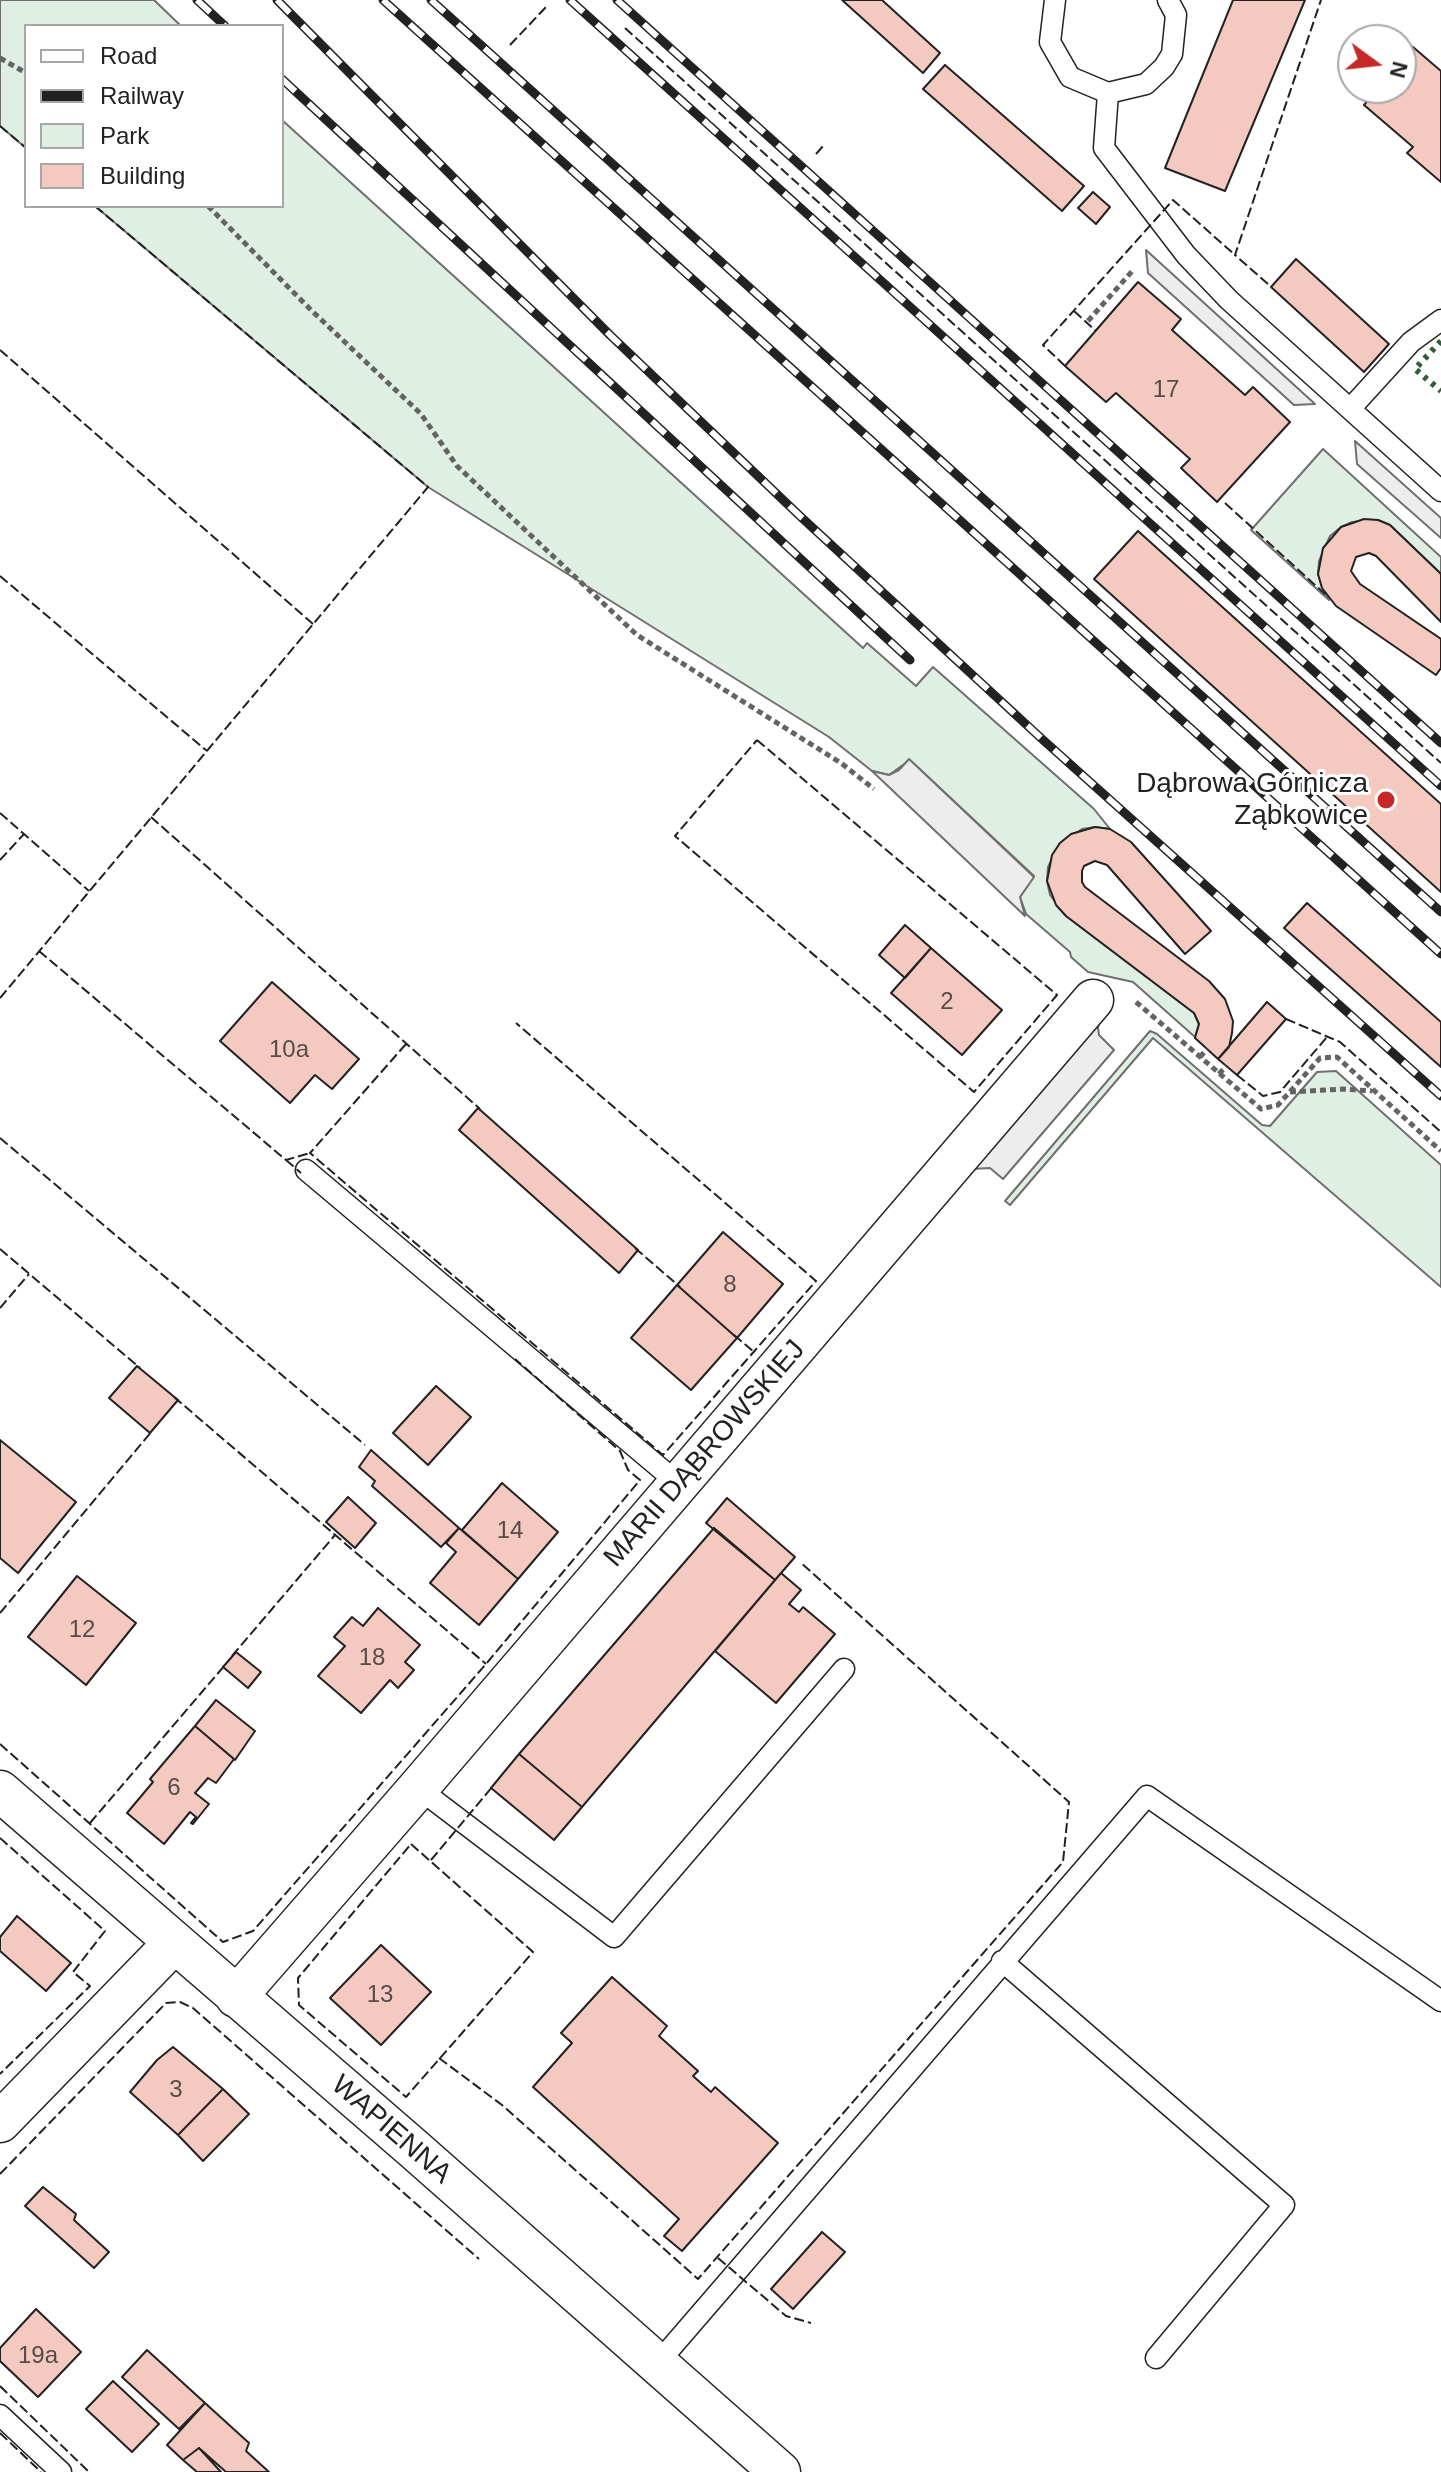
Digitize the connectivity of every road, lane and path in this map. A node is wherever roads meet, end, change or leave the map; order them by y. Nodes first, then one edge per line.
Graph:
1 (1054, 0) edge
2 (1168, 0) edge
3 (0, 58) edge
4 (24, 72) edge
5 (1108, 93) junction
6 (210, 208) edge
7 (1134, 269) dead end
8 (1441, 320) edge
9 (1088, 321) dead end
10 (1350, 409) junction
11 (1441, 491) edge
12 (874, 789) dead end
13 (1093, 1000) joint
14 (1207, 1049) dead end
15 (1200, 1057) junction
16 (1226, 1066) dead end
17 (1219, 1074) junction
18 (1374, 1091) junction
19 (1289, 1092) junction
20 (1441, 1151) edge
21 (306, 1170) dead end
22 (679, 1484) junction
23 (844, 1669) dead end
24 (418, 1788) junction
25 (0, 1791) edge
26 (174, 1943) junction
27 (1002, 1961) junction
28 (236, 1997) junction
29 (1441, 2001) edge
30 (0, 2122) edge
31 (1156, 2358) dead end
32 (657, 2364) junction
33 (0, 2415) edge
34 (61, 2472) edge
35 (780, 2472) edge

1 - 5 lane
2 - 5 lane
3 - 4 path
5 - 10 lane
6 - 12 path
7 - 9 path
8 - 10 lane
10 - 11 lane
13 - 15 path
13 - 22 street, MARII DĄBROWSKIEJ
14 - 15 path
15 - 17 path
16 - 17 path
17 - 19 path
18 - 19 path
18 - 19 path
18 - 20 path
21 - 22 lane
22 - 24 street, MARII DĄBROWSKIEJ
23 - 24 lane
24 - 28 street, MARII DĄBROWSKIEJ
25 - 26 street, WAPIENNA
26 - 28 street, WAPIENNA
26 - 30 street
27 - 29 lane
27 - 31 lane
27 - 32 lane
28 - 32 street, WAPIENNA
32 - 35 street, WAPIENNA
33 - 34 lane

